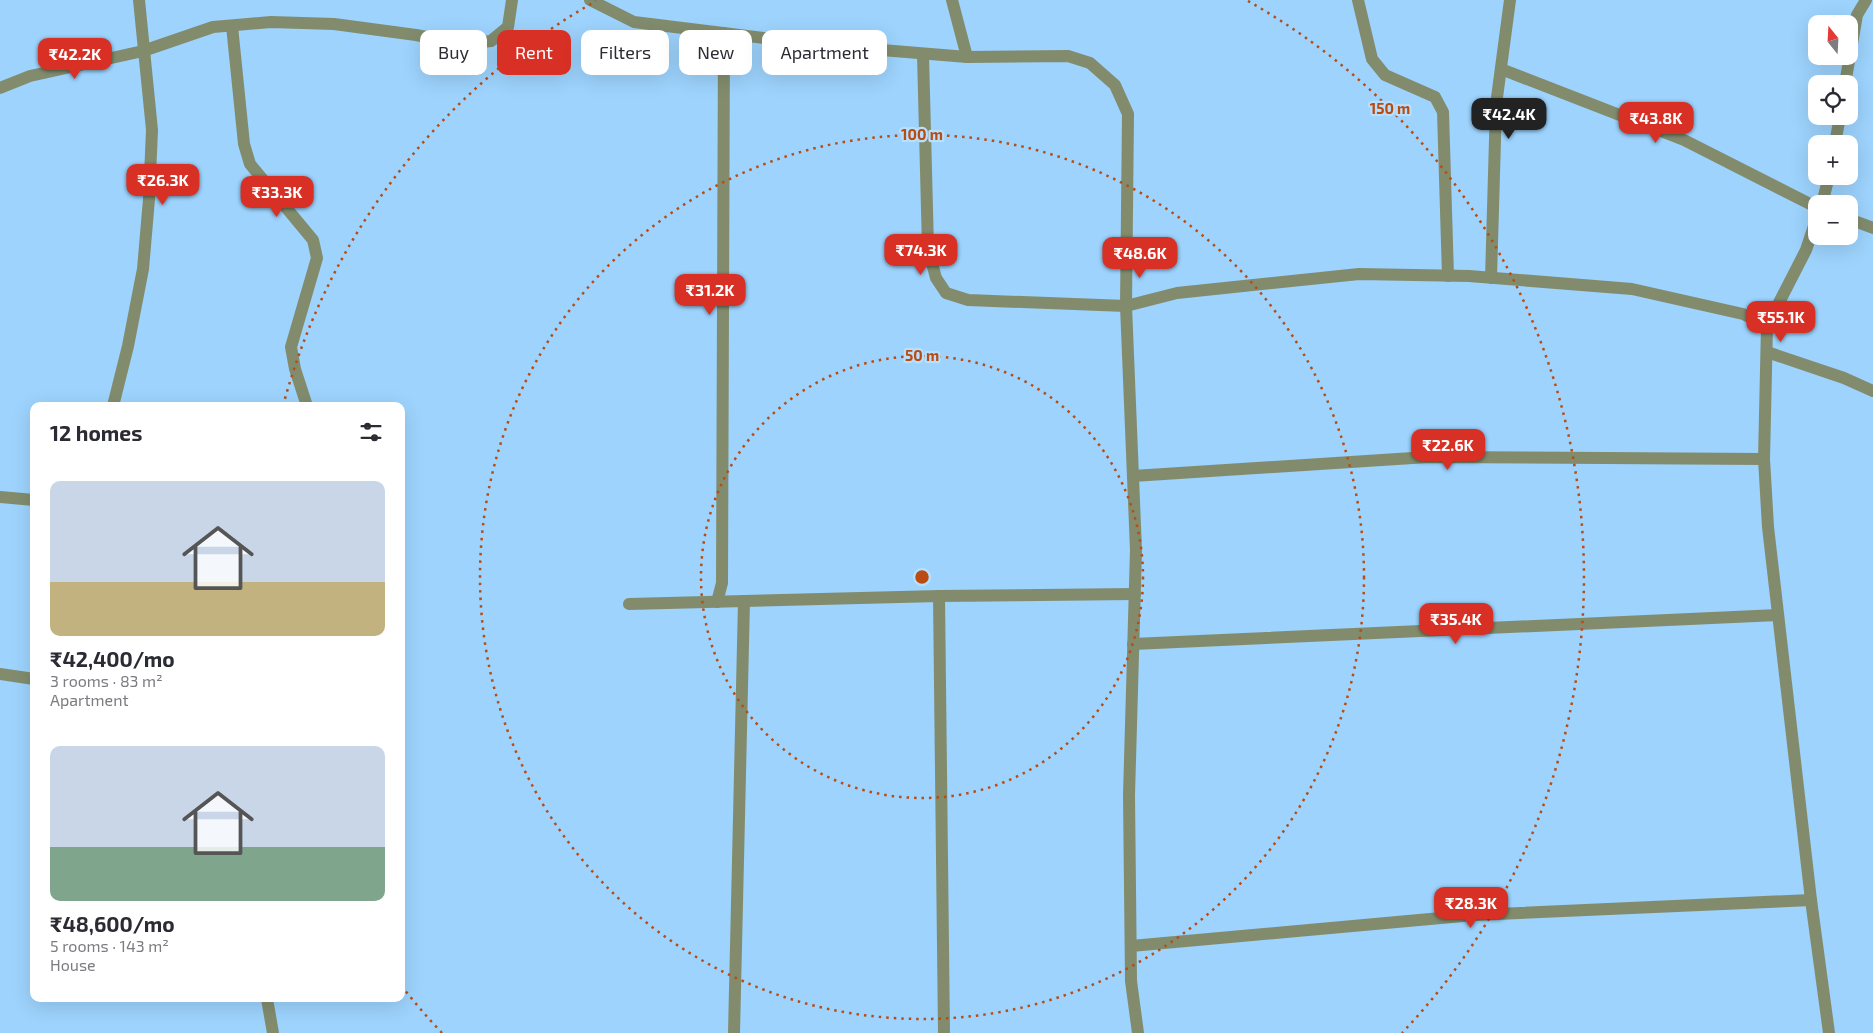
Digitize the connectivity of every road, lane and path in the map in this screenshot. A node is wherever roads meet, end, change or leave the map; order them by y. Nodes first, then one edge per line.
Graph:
1 (139, 0) edge
2 (512, 0) edge
3 (590, 0) edge
4 (952, 0) edge
5 (1358, 0) edge
6 (1510, 0) edge
7 (1866, 0) edge
8 (232, 26) junction
9 (699, 30) edge
10 (752, 36) edge
11 (143, 51) junction
12 (923, 55) junction
13 (967, 57) junction
14 (1501, 69) junction
15 (724, 75) edge
16 (1847, 75) edge
17 (0, 88) edge
18 (1808, 203) edge
19 (1858, 223) edge
20 (1873, 228) edge
21 (1808, 244) edge
22 (1448, 276) junction
23 (1491, 278) junction
24 (1126, 306) junction
25 (1768, 326) junction
26 (1767, 352) junction
27 (1873, 391) edge
28 (114, 402) edge
29 (306, 402) edge
30 (1764, 459) junction
31 (1132, 476) junction
32 (0, 497) edge
33 (30, 500) edge
34 (1135, 594) junction
35 (939, 596) junction
36 (744, 601) junction
37 (717, 602) junction
38 (628, 604) dead end
39 (1778, 615) junction
40 (1133, 644) junction
41 (0, 674) edge
42 (30, 678) edge
43 (1811, 900) junction
44 (1131, 946) junction
45 (267, 1002) edge
46 (273, 1033) edge
47 (734, 1033) edge
48 (944, 1033) edge
49 (1138, 1033) edge
50 (1829, 1033) edge

1 - 11 street
2 - 8 street
3 - 9 street
4 - 13 street
5 - 22 street
6 - 14 street
7 - 16 street
8 - 11 street
8 - 29 street
10 - 12 street
11 - 17 street
11 - 28 street
12 - 13 street
12 - 24 street
13 - 24 street
14 - 18 street
14 - 23 street
15 - 37 street
19 - 20 street
21 - 25 street
22 - 23 street
22 - 24 street
23 - 25 street
24 - 31 street
25 - 26 street
26 - 27 street
26 - 30 street
30 - 31 street
30 - 39 street
31 - 34 street
32 - 33 street
34 - 35 street
34 - 40 street
35 - 36 street
35 - 48 street
36 - 37 street
36 - 47 street
37 - 38 street
39 - 40 street
39 - 43 street
40 - 44 street
41 - 42 street
43 - 44 street
43 - 50 street
44 - 49 street
45 - 46 street

